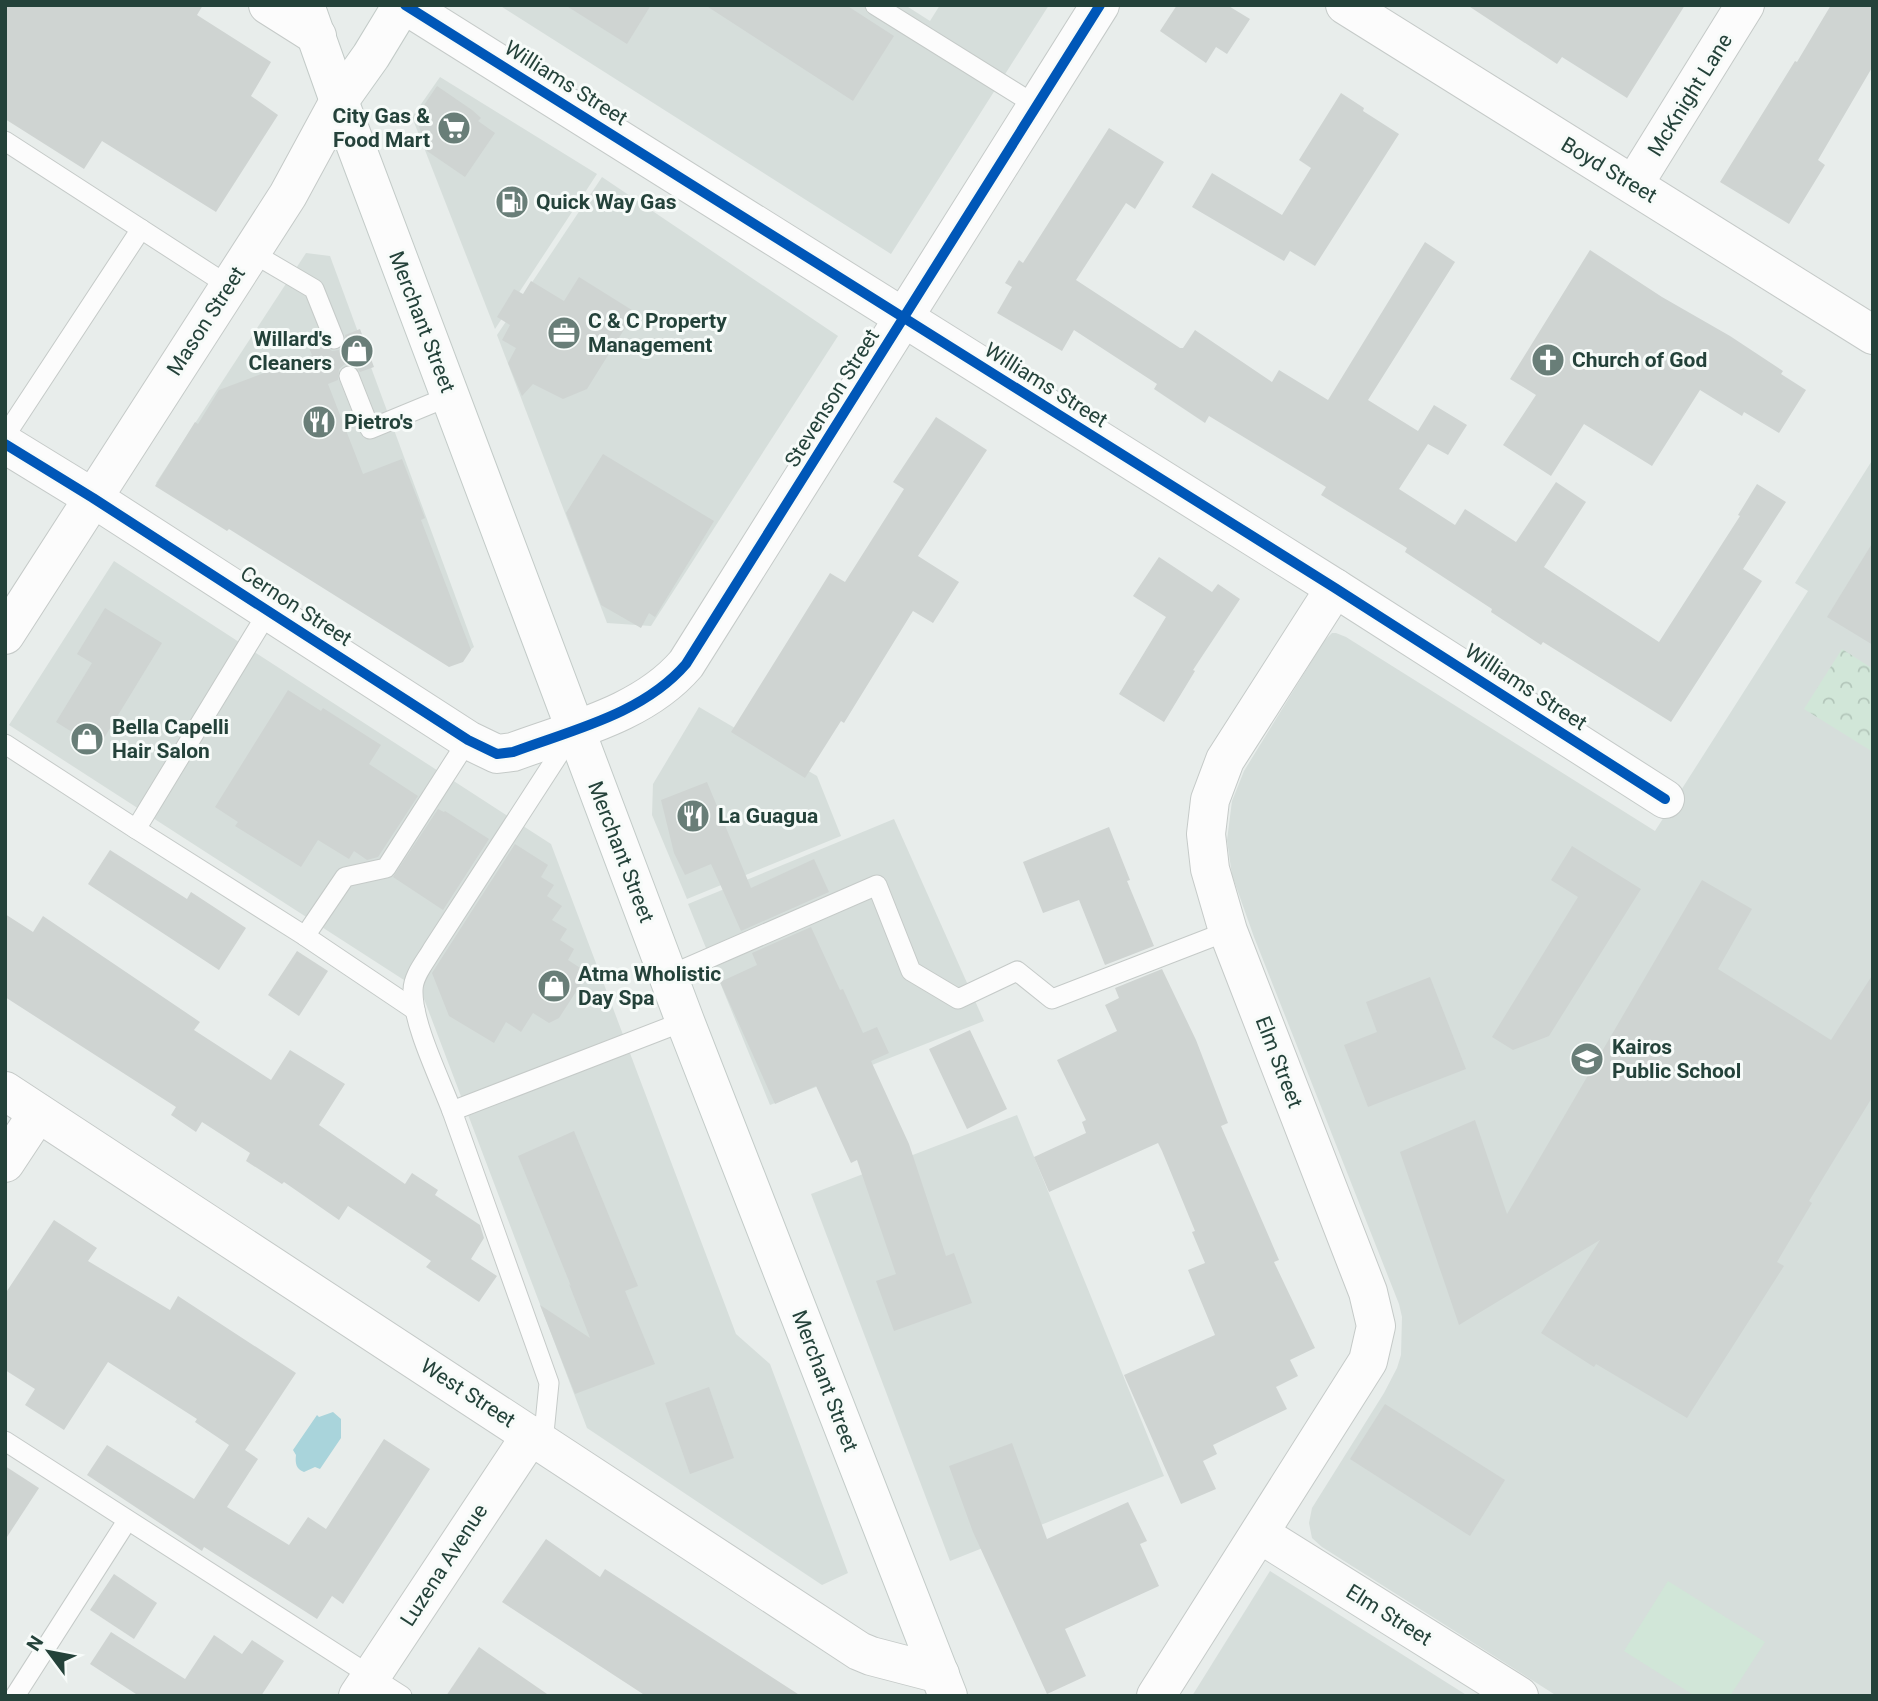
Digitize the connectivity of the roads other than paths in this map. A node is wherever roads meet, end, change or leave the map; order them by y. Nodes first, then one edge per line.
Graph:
1 (268, 5) edge
2 (404, 5) edge
3 (875, 5) edge
4 (1100, 5) edge
5 (1345, 5) edge
6 (1745, 5) edge
7 (311, 21) edge
8 (339, 101) junction
9 (1037, 106) junction
10 (5, 141) edge
11 (1634, 184) junction
12 (141, 229) junction
13 (251, 252) junction
14 (229, 286) junction
15 (905, 318) junction
16 (1873, 335) edge
17 (334, 339) dead end
18 (349, 376) dead end
19 (450, 396) junction
20 (5, 436) edge
21 (5, 444) edge
22 (93, 498) junction
23 (1335, 588) junction
24 (268, 612) junction
25 (5, 635) edge
26 (575, 729) junction
27 (468, 740) junction
28 (5, 744) edge
29 (1665, 799) dead end
30 (136, 829) junction
31 (1228, 931) junction
32 (306, 936) junction
33 (668, 976) junction
34 (415, 1010) junction
35 (685, 1021) junction
36 (5, 1091) edge
37 (452, 1111) junction
38 (38, 1113) junction
39 (5, 1163) edge
40 (537, 1439) junction
41 (5, 1441) edge
42 (127, 1521) junction
43 (1259, 1534) junction
44 (944, 1685) edge
45 (377, 1689) edge
46 (15, 1696) edge
47 (1156, 1696) edge
48 (1519, 1696) edge

1 - 7 street
2 - 8 street, Mason Street
2 - 15 street, Williams Street
3 - 9 lane
4 - 9 street, Stevenson Street
5 - 11 street, Boyd Street
6 - 11 street, McKnight Lane
7 - 8 street, Merchant Street
8 - 13 street, Mason Street
8 - 19 street, Merchant Street
9 - 15 street, Stevenson Street
10 - 12 lane
11 - 16 street, Boyd Street
12 - 14 lane
12 - 20 lane
13 - 14 street, Mason Street
13 - 17 lane
14 - 22 street, Mason Street
15 - 23 street, Williams Street
15 - 26 street, Stevenson Street
18 - 19 lane
19 - 26 street, Merchant Street
21 - 22 street, Cernon Street
22 - 24 street, Cernon Street
22 - 25 street, Mason Street
23 - 29 street, Williams Street
23 - 31 street, Elm Street
24 - 27 street, Cernon Street
24 - 30 lane
26 - 27 street, Cernon Street
26 - 33 street, Merchant Street
26 - 34 lane
27 - 32 lane
28 - 30 lane
30 - 32 lane
31 - 33 lane
31 - 43 street, Elm Street
32 - 34 lane
33 - 35 street, Merchant Street
34 - 37 lane
35 - 37 lane
35 - 44 street, Merchant Street
36 - 38 street, West Street
37 - 40 lane
38 - 39 street
38 - 40 street, West Street
40 - 44 street, West Street
40 - 45 street, Luzena Avenue
41 - 42 lane
42 - 45 lane
42 - 46 lane
43 - 47 street, Elm Street
43 - 48 street, Elm Street

